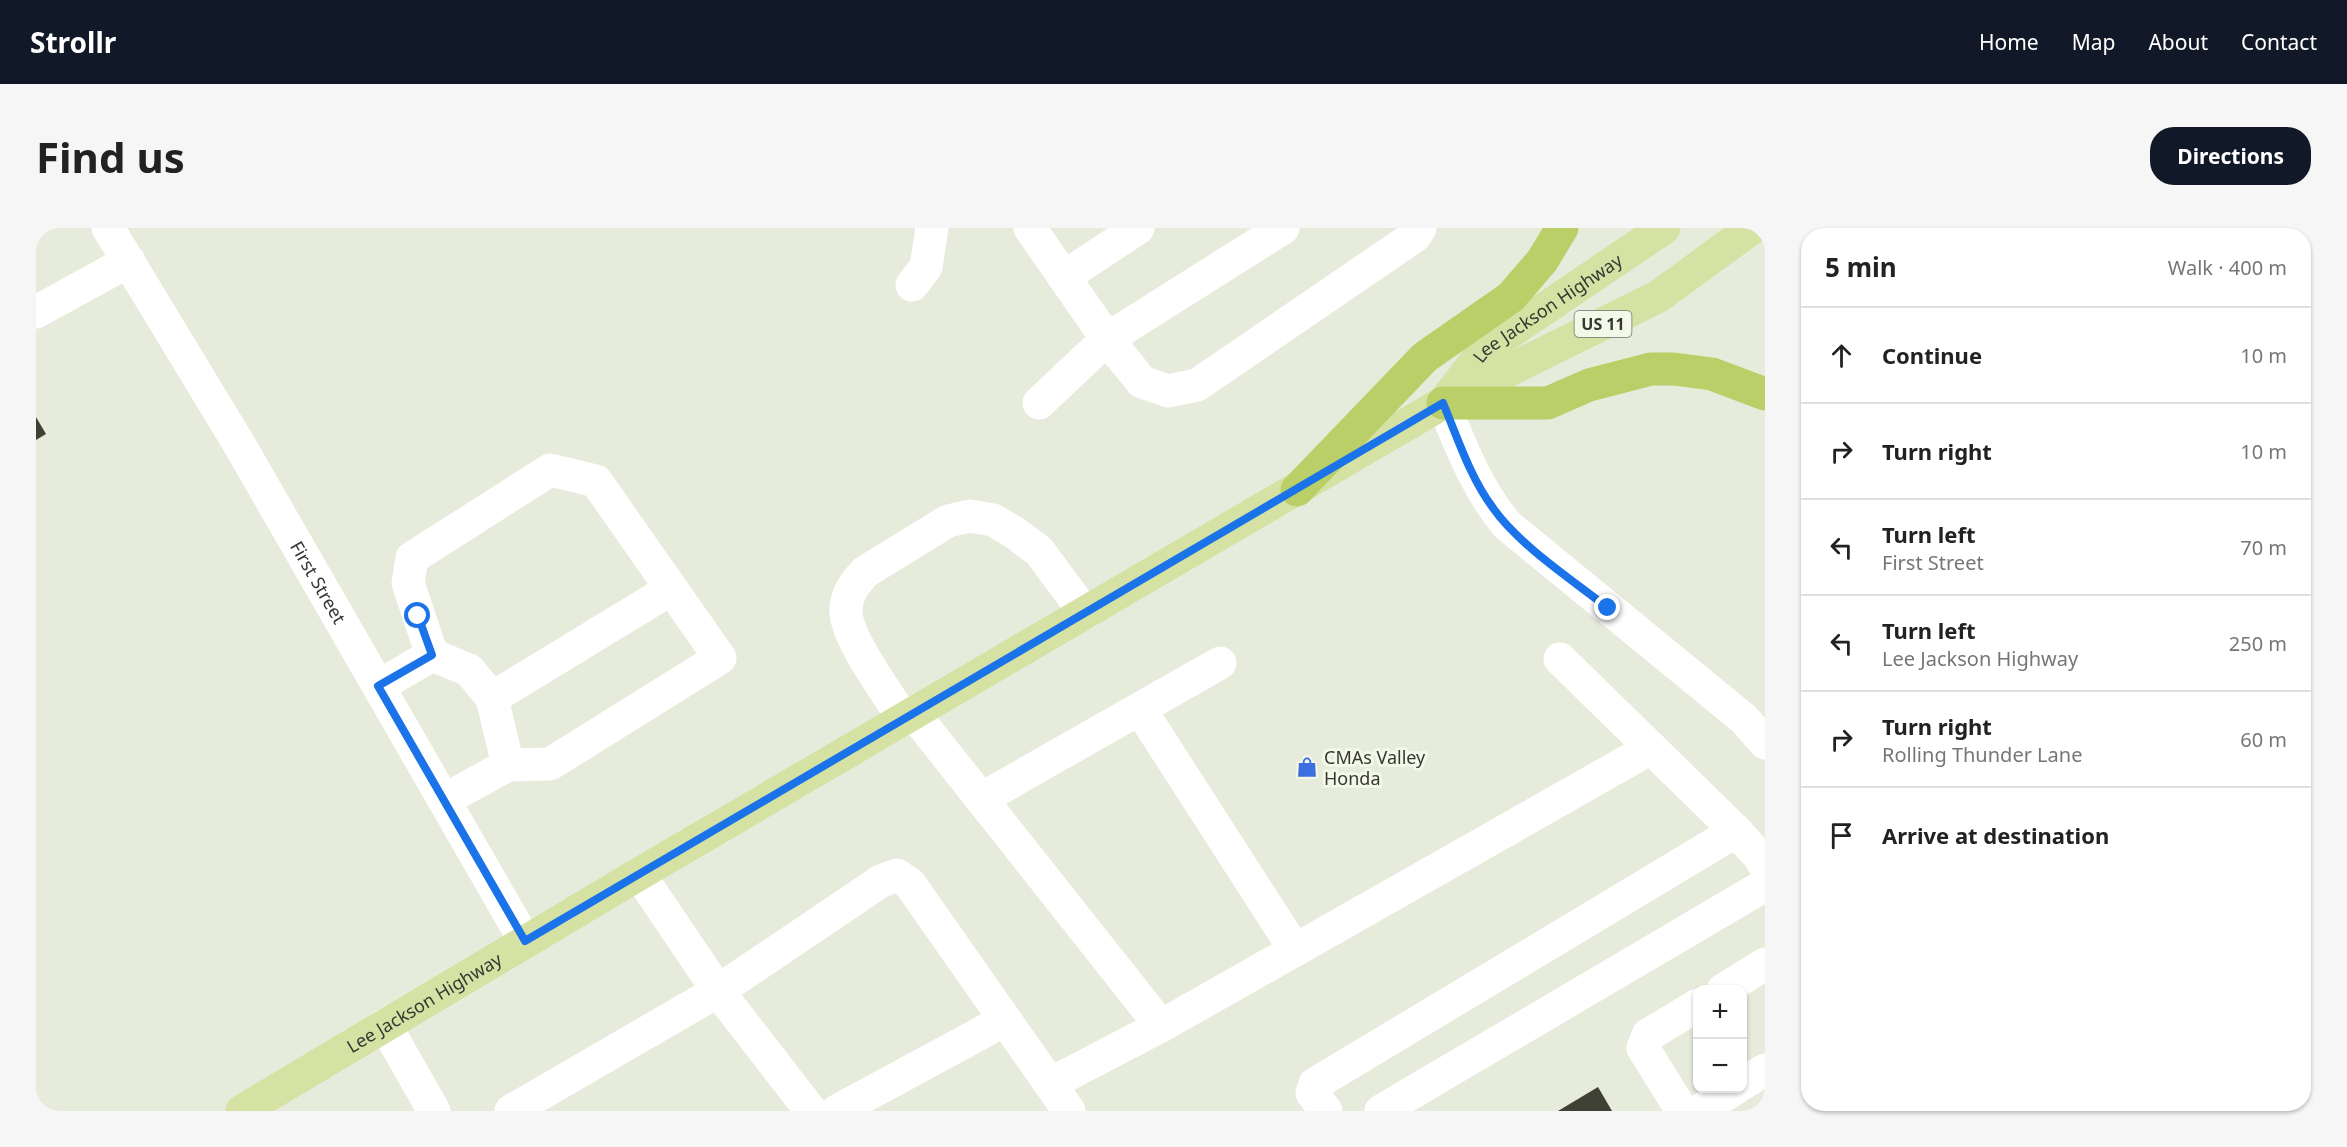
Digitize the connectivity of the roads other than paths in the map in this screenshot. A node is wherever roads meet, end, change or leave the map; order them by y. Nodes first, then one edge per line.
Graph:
1 (108, 228) edge
2 (932, 228) edge
3 (1030, 228) edge
4 (1138, 228) edge
5 (1284, 228) edge
6 (1420, 228) edge
7 (1562, 228) edge
8 (1664, 228) edge
9 (1752, 228) edge
10 (129, 261) junction
11 (1064, 277) junction
12 (912, 285) dead end
13 (36, 312) edge
14 (1107, 339) junction
15 (1765, 394) edge
16 (1039, 403) dead end
17 (1443, 403) junction
18 (1297, 490) junction
19 (671, 589) junction
20 (1085, 613) junction
21 (432, 655) junction
22 (1560, 659) dead end
23 (1220, 663) dead end
24 (378, 686) junction
25 (492, 698) junction
26 (1140, 709) junction
27 (909, 717) junction
28 (1765, 743) edge
29 (1652, 748) junction
30 (508, 765) junction
31 (981, 799) junction
32 (444, 800) junction
33 (1737, 831) junction
34 (1764, 865) edge
35 (639, 874) junction
36 (525, 941) junction
37 (1295, 950) junction
38 (1765, 964) edge
39 (1731, 985) edge
40 (718, 991) junction
41 (1693, 1008) edge
42 (1005, 1020) junction
43 (385, 1025) junction
44 (1161, 1026) junction
45 (1765, 1070) edge
46 (1747, 1081) edge
47 (1050, 1084) junction
48 (1729, 1093) edge
49 (242, 1111) edge
50 (434, 1111) edge
51 (511, 1111) edge
52 (811, 1111) edge
53 (837, 1111) edge
54 (1069, 1111) edge
55 (1326, 1111) edge
56 (1381, 1111) edge
57 (1682, 1111) edge
58 (1700, 1111) edge

1 - 10 street, First Street
2 - 12 street
3 - 11 street
4 - 11 street
5 - 14 street
6 - 14 street
7 - 18 highway
8 - 17 main road, Lee Jackson Highway / US 11
9 - 17 main road, Lee Jackson Highway / US 11
10 - 13 street
10 - 24 street, First Street
11 - 14 street
14 - 16 street
15 - 17 highway
17 - 18 main road, Lee Jackson Highway / US 11
17 - 28 street
18 - 20 main road, Lee Jackson Highway / US 11
19 - 21 street
19 - 25 street
19 - 30 street
20 - 27 main road, Lee Jackson Highway / US 11
20 - 27 street
21 - 24 street
21 - 25 street
22 - 29 street
23 - 26 street
24 - 32 street, First Street
25 - 30 street
26 - 31 street
26 - 37 street
27 - 31 street
27 - 35 main road, Lee Jackson Highway / US 11
29 - 33 street
29 - 37 street
30 - 32 street
31 - 44 street
32 - 36 street, First Street
33 - 34 street
33 - 55 street
34 - 56 street
35 - 36 main road, Lee Jackson Highway / US 11
35 - 40 street
36 - 43 main road, Lee Jackson Highway / US 11
37 - 44 street
38 - 39 street
40 - 42 street
40 - 51 street
40 - 52 street
41 - 57 street
42 - 47 street
42 - 53 street
43 - 49 main road, Lee Jackson Highway / US 11
43 - 50 street
44 - 47 street
45 - 46 street
47 - 54 street
48 - 58 street

